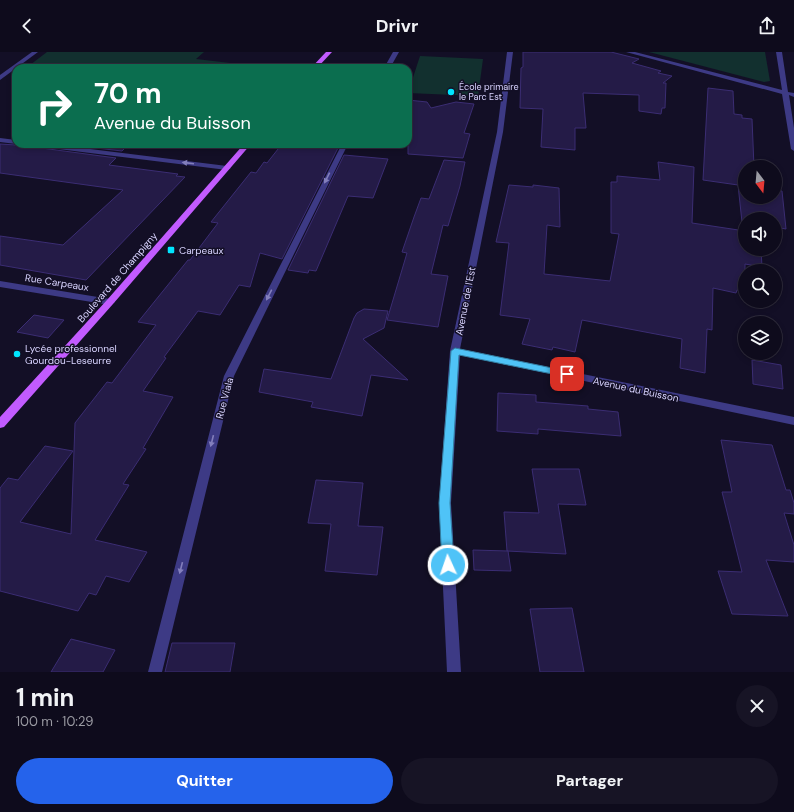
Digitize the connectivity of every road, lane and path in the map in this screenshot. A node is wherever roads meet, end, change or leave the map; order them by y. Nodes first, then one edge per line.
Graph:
1 (35, 52) edge
2 (329, 52) edge
3 (396, 52) edge
4 (510, 52) edge
5 (629, 52) edge
6 (779, 52) edge
7 (19, 64) edge
8 (318, 64) edge
9 (389, 64) edge
10 (12, 69) edge
11 (0, 78) edge
12 (785, 93) junction
13 (794, 95) edge
14 (0, 140) edge
15 (12, 142) edge
16 (66, 148) edge
17 (244, 148) edge
18 (343, 148) edge
19 (794, 149) edge
20 (227, 168) junction
21 (0, 284) edge
22 (110, 302) junction
23 (455, 351) junction
24 (794, 421) edge
25 (0, 424) edge
26 (156, 672) edge
27 (454, 672) edge

1 - 7 street
2 - 8 main road
3 - 9 street
4 - 23 street, Avenue de l'Est
5 - 12 street
6 - 12 street
10 - 11 street
12 - 13 street
12 - 19 street
14 - 15 street
20 -> 16 street
17 - 20 main road, Boulevard de Champigny
18 -> 26 street, Rue Viala
20 - 22 main road, Boulevard de Champigny
21 - 22 street, Rue Carpeaux
22 - 25 main road, Boulevard de Champigny
23 - 24 street, Avenue du Buisson
23 - 27 street, Avenue de l'Est

